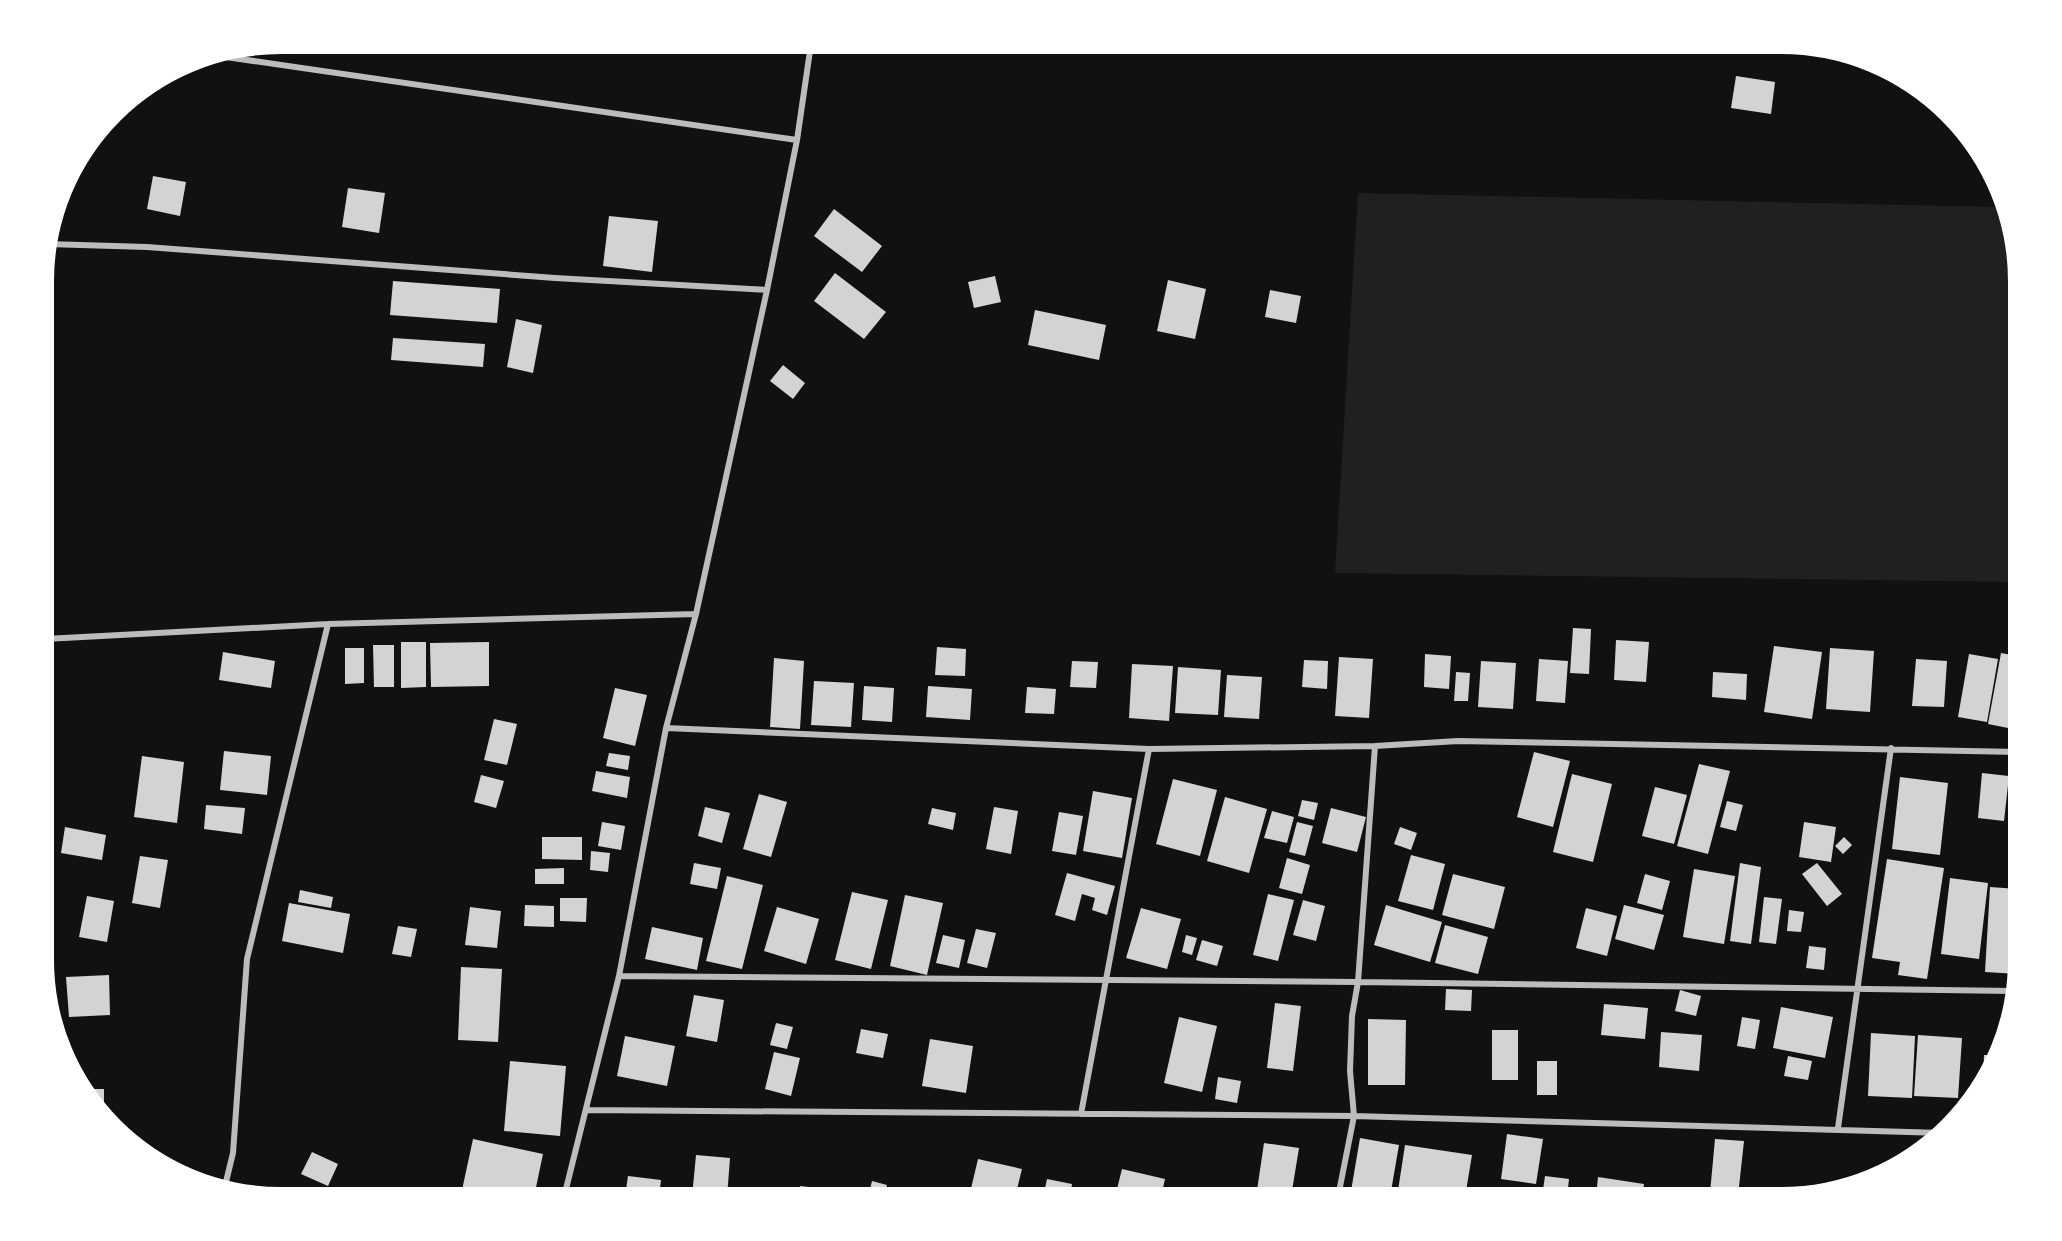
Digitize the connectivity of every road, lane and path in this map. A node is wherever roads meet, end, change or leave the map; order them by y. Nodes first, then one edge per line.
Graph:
1 (809, 54) edge
2 (235, 58) edge
3 (797, 140) junction
4 (57, 244) edge
5 (767, 290) junction
6 (696, 614) junction
7 (328, 624) junction
8 (54, 639) edge
9 (666, 728) junction
10 (1375, 746) junction
11 (1891, 748) junction
12 (1149, 749) junction
13 (2008, 752) edge
14 (619, 976) junction
15 (1105, 980) junction
16 (1358, 982) junction
17 (1857, 988) junction
18 (2006, 991) edge
19 (587, 1110) junction
20 (1081, 1114) junction
21 (1354, 1116) junction
22 (1838, 1128) junction
23 (1929, 1132) edge
24 (226, 1180) edge
25 (567, 1187) edge
26 (1340, 1187) edge

1 - 3 street
2 - 3 street
3 - 5 street
4 - 5 street
5 - 6 street
6 - 7 street
6 - 9 street
7 - 8 street
7 - 24 street
9 - 12 street
9 - 14 street
10 - 11 street
10 - 12 street
10 - 16 street
11 - 13 street
11 - 17 street
12 - 15 street
14 - 15 street
14 - 19 street
15 - 16 street
15 - 20 street
16 - 17 street
16 - 21 street
17 - 18 street
17 - 22 street
19 - 20 street
19 - 25 street
20 - 21 street
21 - 22 street
21 - 26 street
22 - 23 street

